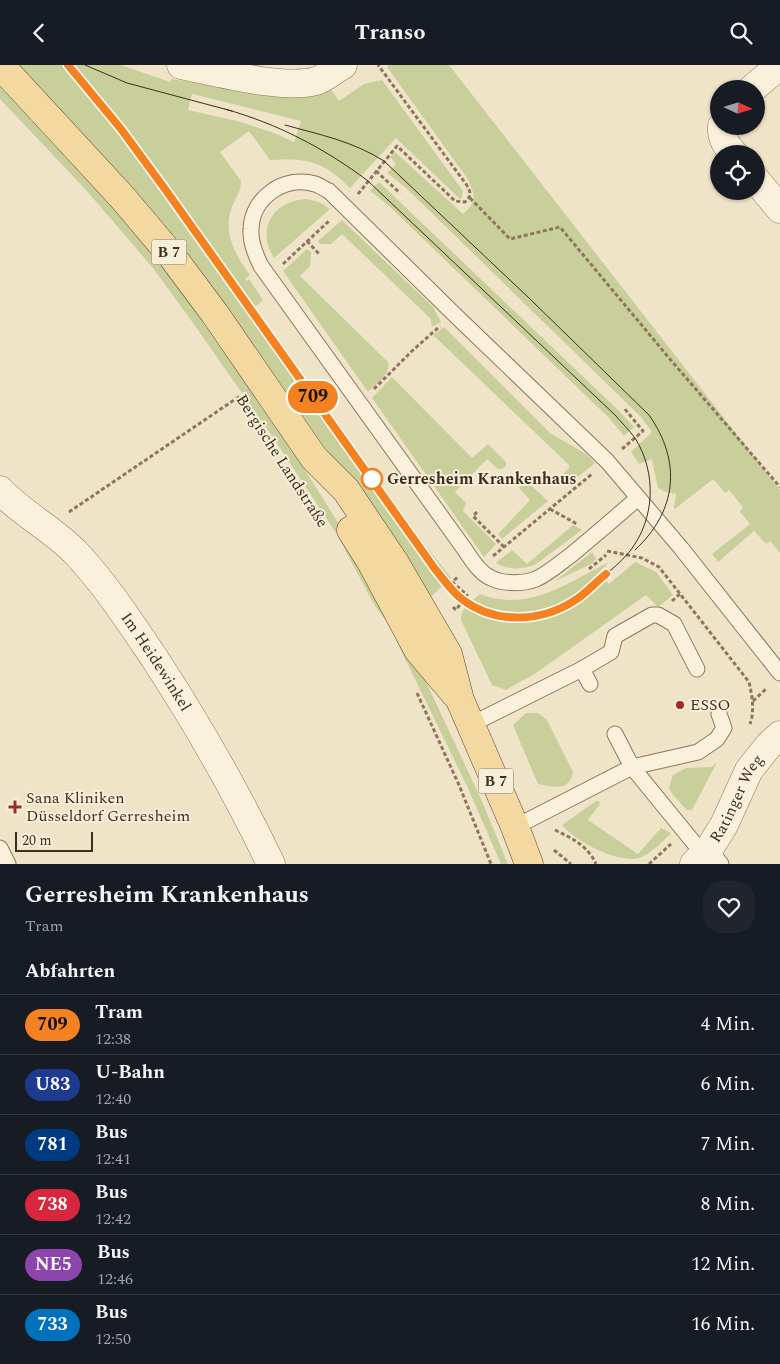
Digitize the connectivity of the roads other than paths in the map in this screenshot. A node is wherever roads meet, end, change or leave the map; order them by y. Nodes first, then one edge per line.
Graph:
1 (0, 65) edge
2 (181, 65) edge
3 (343, 65) edge
4 (780, 65) edge
5 (762, 80) edge
6 (765, 191) edge
7 (780, 209) edge
8 (0, 490) edge
9 (638, 497) junction
10 (582, 669) junction
11 (697, 669) dead end
12 (780, 673) edge
13 (590, 684) dead end
14 (719, 714) dead end
15 (472, 724) junction
16 (616, 734) dead end
17 (780, 735) edge
18 (632, 767) junction
19 (516, 827) junction
20 (0, 848) edge
21 (707, 858) edge
22 (8, 864) edge
23 (271, 864) edge
24 (529, 864) edge

1 - 15 main road, Bergische Landstraße / B 7
2 - 3 street
4 - 5 street
6 - 7 street
8 - 23 street, Im Heidewinkel
9 - 9 lane
9 - 12 lane
10 - 11 lane
10 - 13 lane
10 - 15 lane
14 - 18 lane
15 - 19 main road, Bergische Landstraße / B 7
16 - 18 lane
17 - 21 street, Ratinger Weg
18 - 19 lane
18 - 21 lane
19 - 24 main road, Bergische Landstraße / B 7
20 - 22 lane

